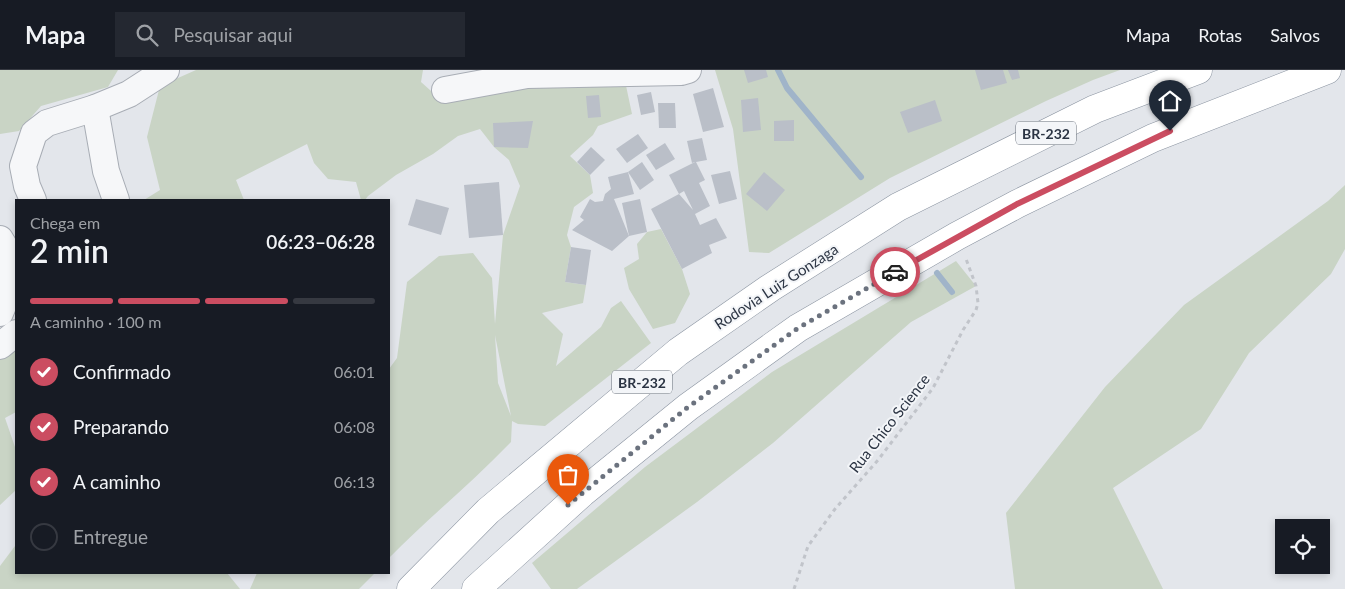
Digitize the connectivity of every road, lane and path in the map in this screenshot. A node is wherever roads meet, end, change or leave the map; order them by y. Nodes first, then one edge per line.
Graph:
1 (166, 70) edge
2 (688, 70) edge
3 (1198, 70) edge
4 (1327, 70) edge
5 (445, 90) dead end
6 (95, 108) junction
7 (33, 199) edge
8 (116, 199) edge
9 (957, 236) junction
10 (0, 239) edge
11 (0, 314) edge
12 (15, 334) edge
13 (0, 346) edge
14 (411, 589) edge
15 (476, 589) edge
16 (794, 589) edge

1 - 6 street
2 - 5 street
3 - 14 highway, Rodovia Luiz Gonzaga / BR-232
4 - 9 highway, BR-232
6 - 7 street
6 - 8 street
9 - 15 highway, BR-232
9 - 16 path, Rua Chico Science
10 - 11 street
12 - 13 street

